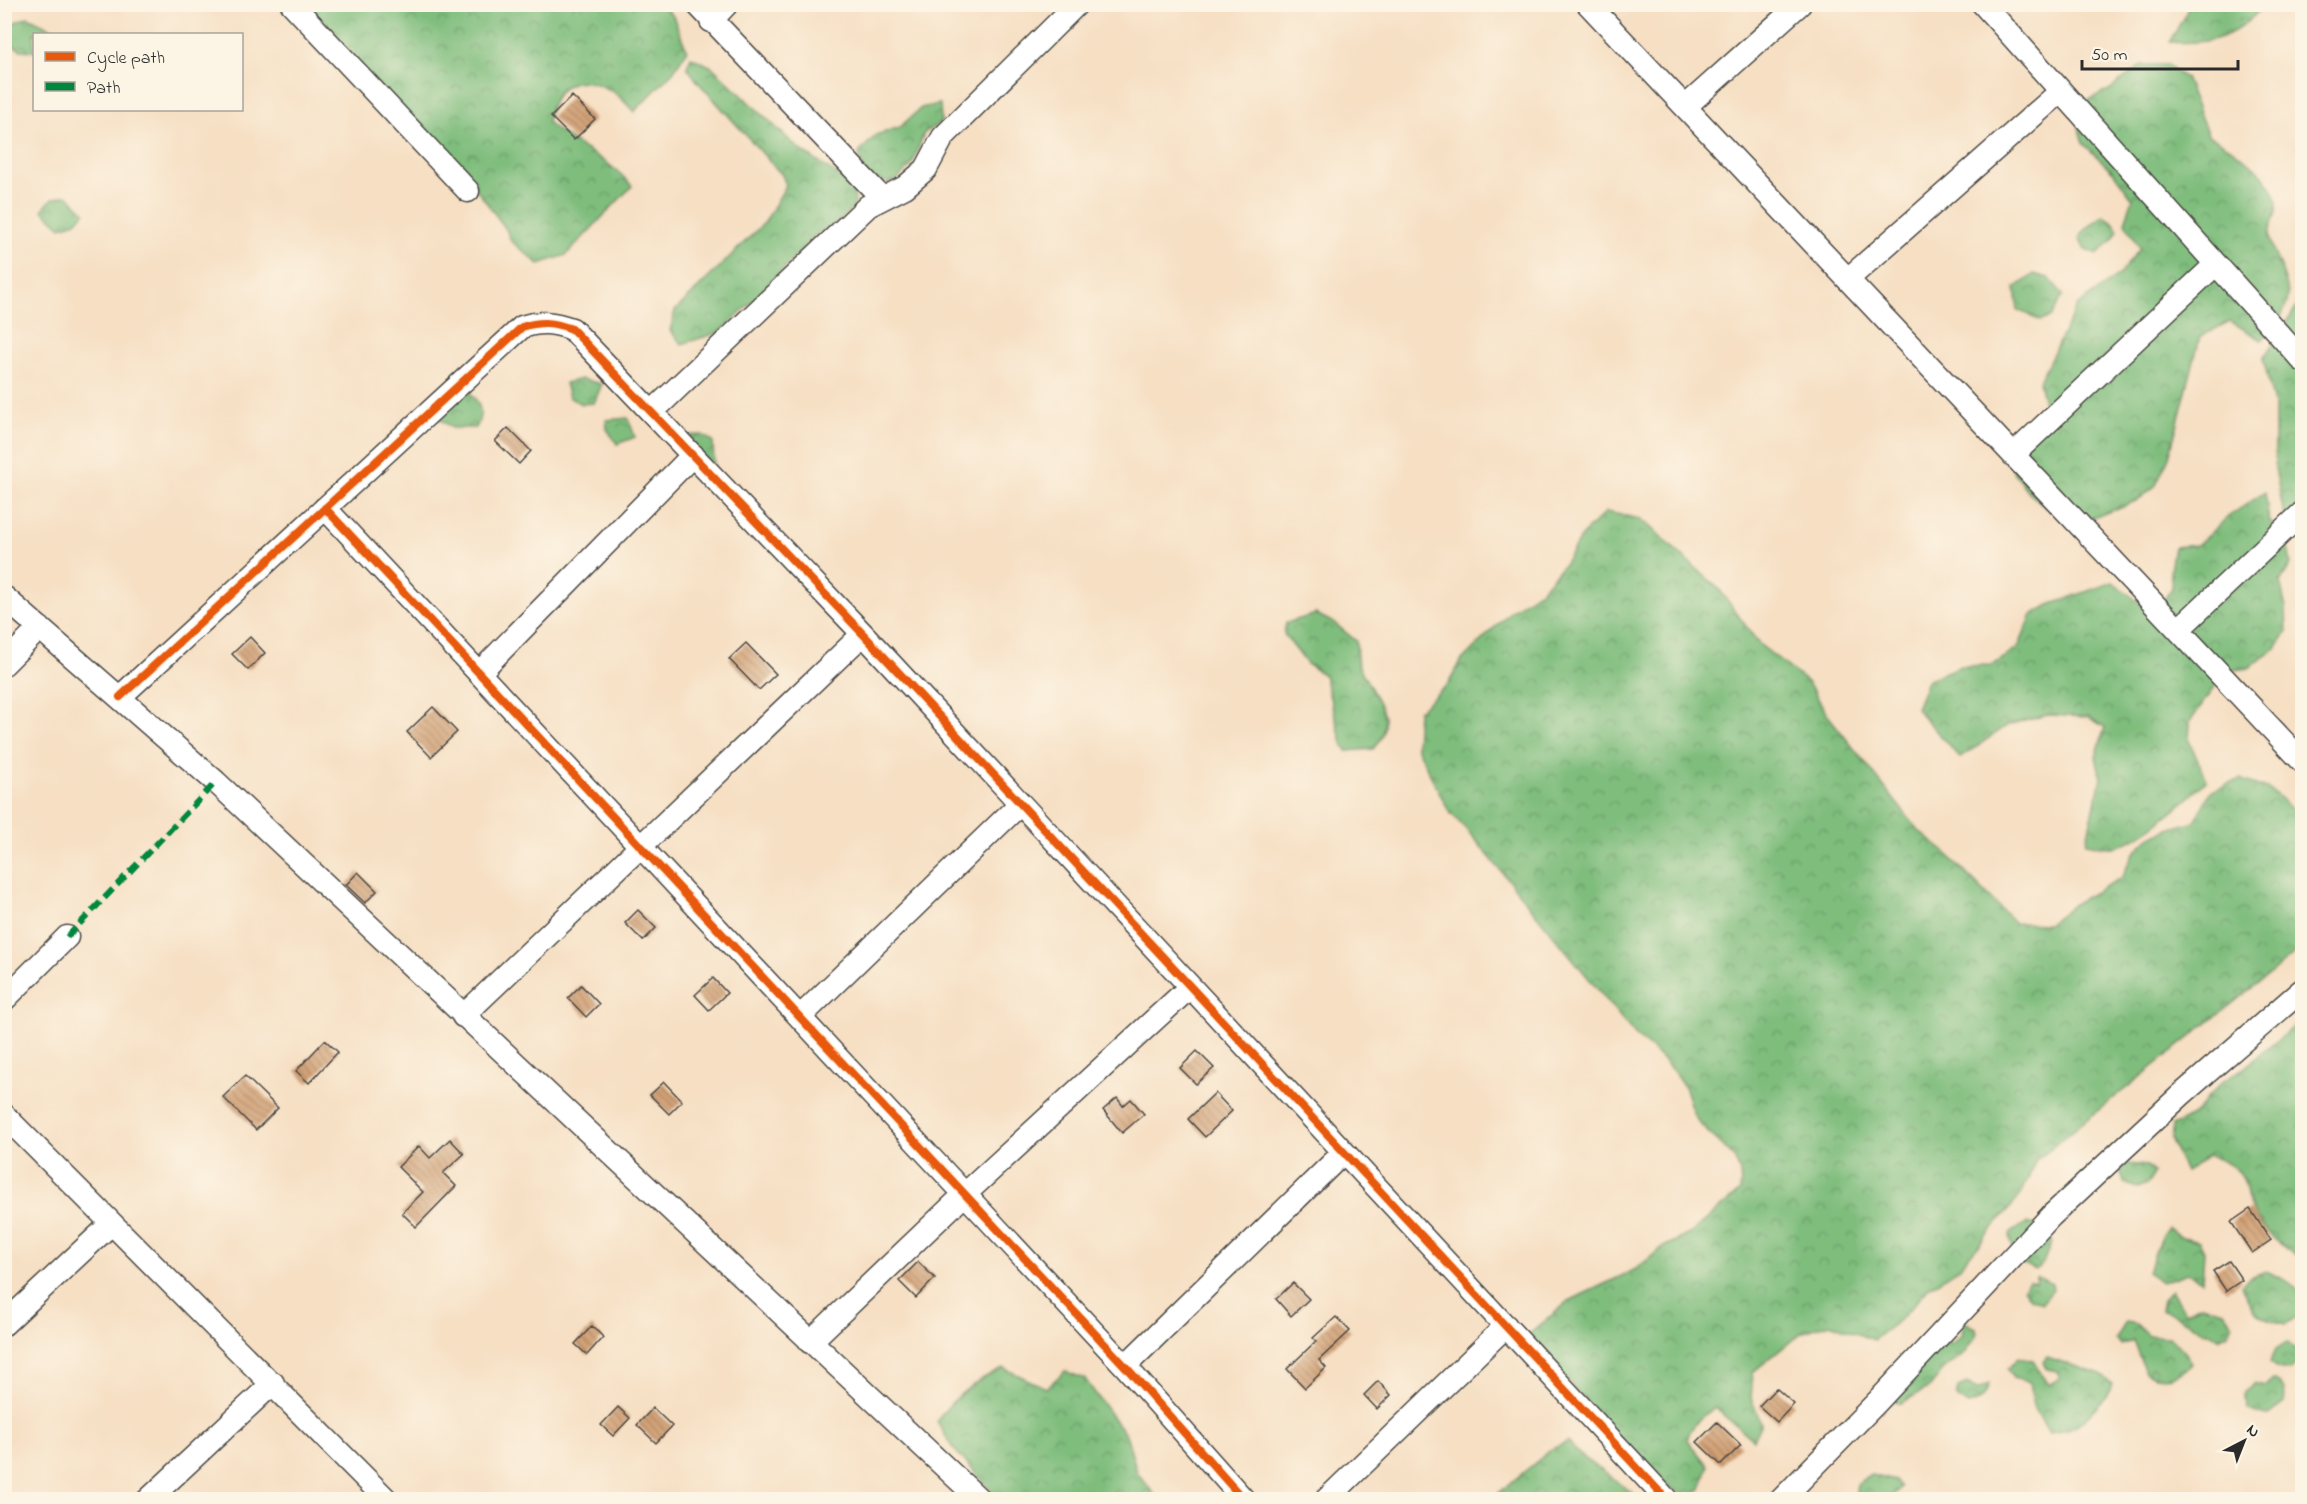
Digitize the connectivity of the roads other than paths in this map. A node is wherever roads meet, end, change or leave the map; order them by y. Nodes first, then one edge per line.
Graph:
1 (292, 4) edge
2 (727, 4) edge
3 (1077, 4) edge
4 (1588, 4) edge
5 (1800, 4) edge
6 (1983, 4) edge
7 (704, 13) edge
8 (2060, 92) junction
9 (1685, 107) junction
10 (468, 191) dead end
11 (882, 198) junction
12 (2215, 266) junction
13 (1848, 279) junction
14 (2302, 360) edge
15 (652, 412) junction
16 (2014, 454) junction
17 (693, 455) junction
18 (325, 508) junction
19 (2302, 513) edge
20 (4, 597) edge
21 (40, 628) junction
22 (2179, 628) junction
23 (863, 634) junction
24 (4, 664) edge
25 (480, 673) junction
26 (120, 697) junction
27 (2302, 761) edge
28 (1020, 804) junction
29 (640, 846) junction
30 (67, 937) dead end
31 (1190, 987) junction
32 (2302, 990) edge
33 (4, 1000) edge
34 (463, 1016) junction
35 (800, 1017) junction
36 (4, 1114) edge
37 (1343, 1153) junction
38 (965, 1194) junction
39 (111, 1224) junction
40 (4, 1324) edge
41 (1506, 1326) junction
42 (810, 1342) junction
43 (1125, 1366) junction
44 (273, 1383) junction
45 (148, 1500) edge
46 (387, 1500) edge
47 (980, 1500) edge
48 (1244, 1500) edge
49 (1326, 1500) edge
50 (1667, 1500) edge
51 (1780, 1500) edge

1 - 10 street
2 - 7 street
3 - 11 street
4 - 9 street
5 - 9 street
6 - 8 street
7 - 11 street
8 - 12 street
8 - 13 street
9 - 13 street
11 - 15 street
12 - 14 street
12 - 16 street
13 - 16 street
15 - 17 street
15 - 18 street
16 - 22 street
17 - 23 street
17 - 25 street
18 - 25 street
18 - 26 street
19 - 22 street
20 - 21 street
21 - 24 street
21 - 26 street
22 - 27 street
23 - 28 street
23 - 29 street
25 - 29 street
26 - 34 street
28 - 31 street
28 - 35 street
29 - 34 street
29 - 35 street
30 - 33 street
31 - 37 street
31 - 38 street
32 - 51 street
34 - 42 street
35 - 38 street
36 - 39 street
37 - 41 street
37 - 43 street
38 - 42 street
38 - 43 street
39 - 40 street
39 - 44 street
41 - 49 street
41 - 50 street
42 - 47 street
43 - 48 street
44 - 45 street
44 - 46 street

